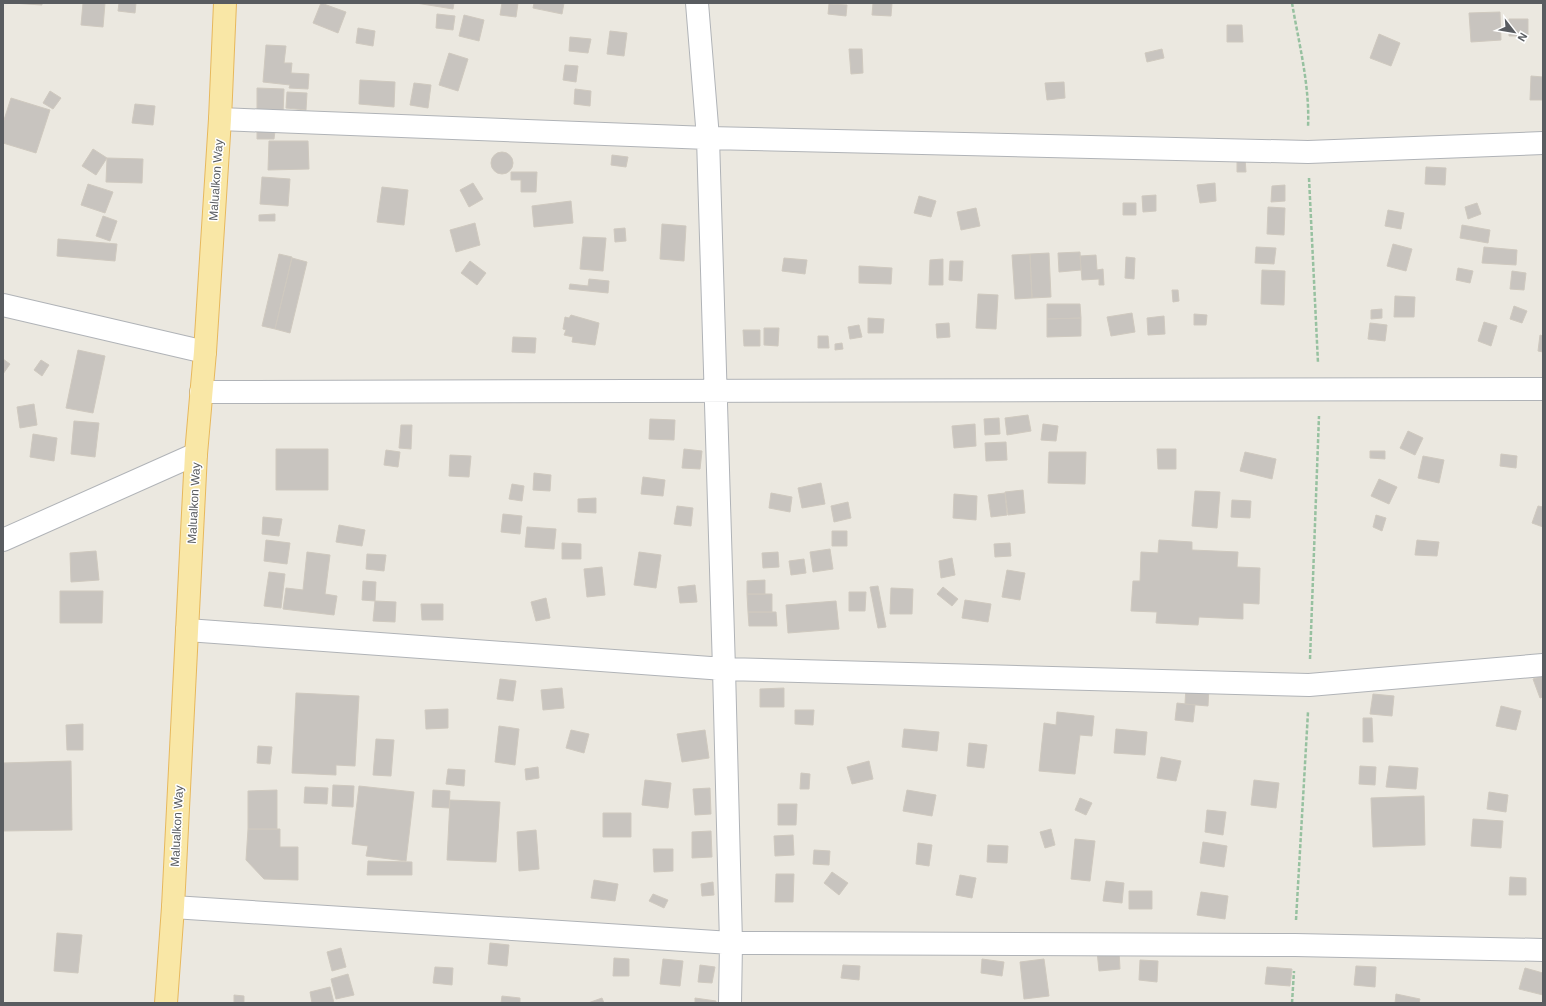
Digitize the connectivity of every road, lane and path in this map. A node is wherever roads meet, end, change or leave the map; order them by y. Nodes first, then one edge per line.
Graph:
1 (225, 3) edge
2 (697, 3) edge
3 (1292, 3) edge
4 (220, 119) junction
5 (708, 138) junction
6 (1543, 143) edge
7 (1308, 152) junction
8 (3, 305) edge
9 (205, 352) junction
10 (1319, 389) junction
11 (1543, 389) edge
12 (201, 392) junction
13 (716, 392) junction
14 (196, 454) junction
15 (3, 540) edge
16 (187, 630) junction
17 (1543, 665) edge
18 (724, 669) junction
19 (1309, 684) junction
20 (173, 907) junction
21 (731, 943) junction
22 (1295, 945) junction
23 (1543, 950) edge
24 (166, 1003) edge
25 (730, 1003) edge
26 (1292, 1003) edge

1 - 4 main road, Malualkon Way
2 - 5 street
3 - 7 path
4 - 5 street
4 - 9 main road, Malualkon Way
5 - 7 street
5 - 13 street
6 - 7 street
7 - 10 path
8 - 9 street
9 - 12 main road, Malualkon Way
10 - 11 street
10 - 13 street
10 - 19 path
12 - 13 street
12 - 14 main road, Malualkon Way
13 - 18 street
14 - 15 street
14 - 16 main road, Malualkon Way
16 - 18 street
16 - 20 main road, Malualkon Way
17 - 19 street
18 - 19 street
18 - 21 street
19 - 22 path
20 - 21 street
20 - 24 main road, Malualkon Way
21 - 22 street
21 - 25 street
22 - 23 street
22 - 26 path

